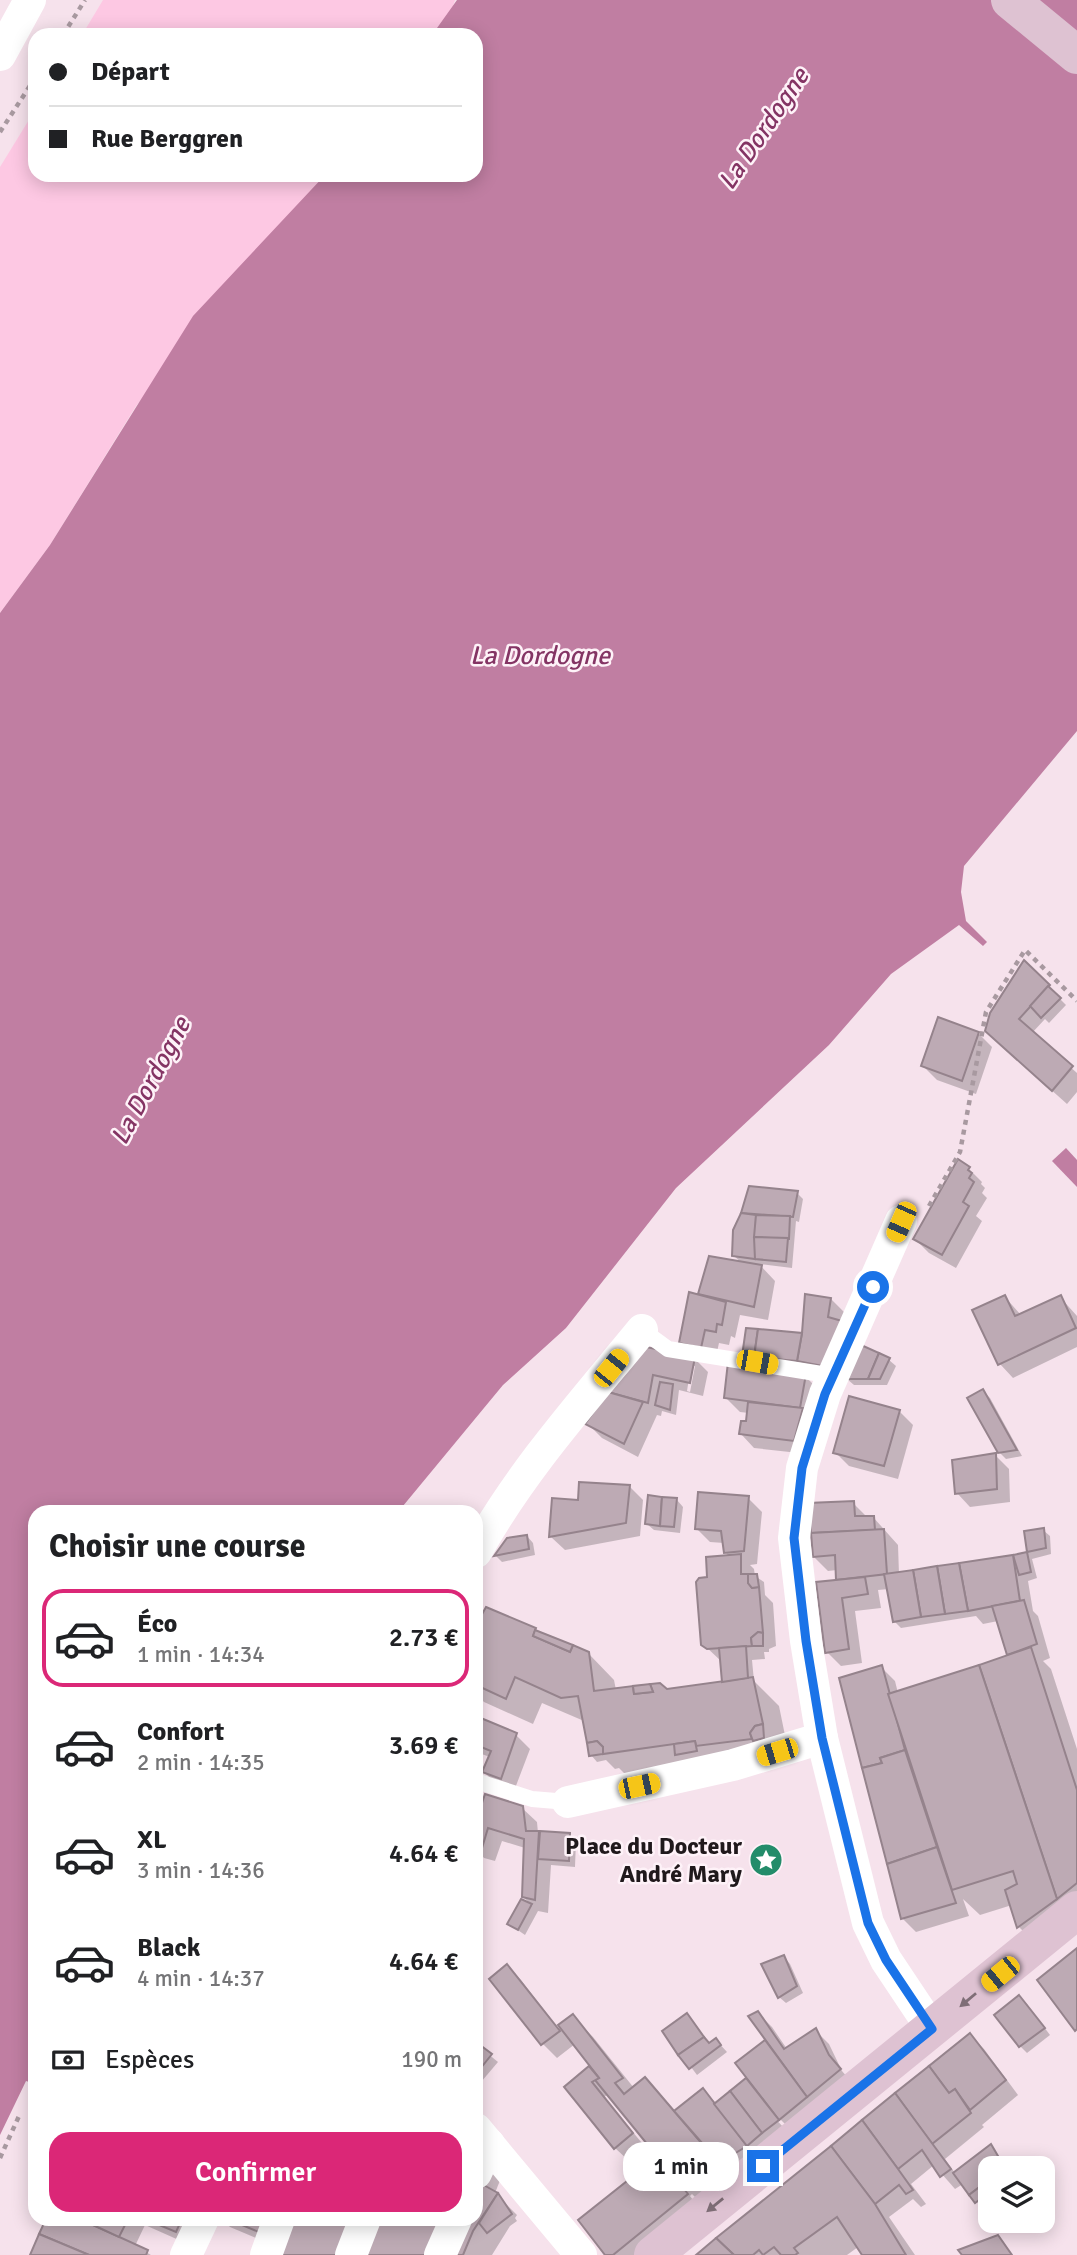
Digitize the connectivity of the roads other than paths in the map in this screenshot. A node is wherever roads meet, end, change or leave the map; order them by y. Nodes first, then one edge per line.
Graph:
1 (30, 0) edge
2 (1010, 0) edge
3 (0, 55) edge
4 (1077, 55) edge
5 (901, 1222) road end
6 (642, 1330) joint
7 (834, 1376) junction
8 (483, 1539) edge
9 (822, 1738) junction
10 (483, 1784) edge
11 (568, 1802) joint
12 (1077, 1910) edge
13 (932, 2029) junction
14 (483, 2137) edge
15 (200, 2226) edge
16 (276, 2226) edge
17 (362, 2226) edge
18 (453, 2226) edge
19 (657, 2254) edge
20 (186, 2255) edge
21 (266, 2255) edge
22 (351, 2255) edge
23 (440, 2255) edge
24 (581, 2255) edge

1 - 3 street
2 - 4 main road
5 - 7 street
6 - 7 lane
6 - 8 street
7 - 9 street
9 - 11 street
9 - 13 street
10 - 11 lane
12 -> 13 main road
13 -> 19 main road
14 - 24 street
15 - 20 street
16 - 21 street
17 - 22 street
18 - 23 street

